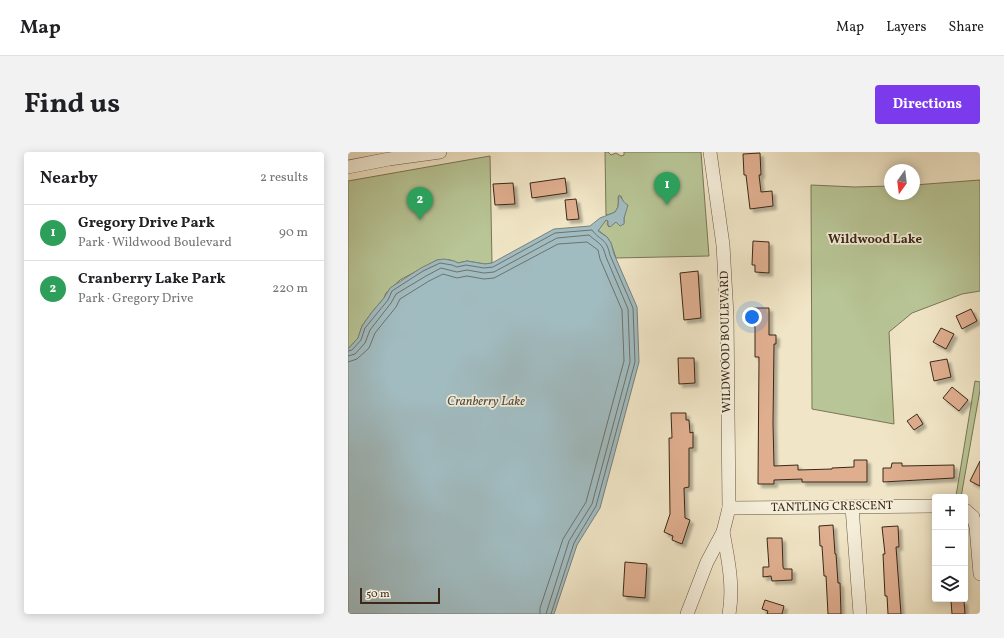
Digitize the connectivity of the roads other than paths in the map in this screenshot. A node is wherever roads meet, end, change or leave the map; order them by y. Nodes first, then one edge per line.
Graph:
1 (440, 152) edge
2 (710, 152) edge
3 (348, 167) edge
4 (932, 506) edge
5 (852, 507) junction
6 (729, 508) junction
7 (968, 513) edge
8 (723, 532) junction
9 (980, 574) edge
10 (687, 614) edge
11 (729, 614) edge
12 (860, 614) edge

1 - 3 street
2 - 6 street, WILDWOOD BOULEVARD
4 - 5 street, TANTLING CRESCENT
5 - 6 street, TANTLING CRESCENT
5 - 12 street
6 - 8 street, WILDWOOD BOULEVARD
7 - 9 street
8 - 10 street, WILDWOOD BOULEVARD
8 - 11 street, WILDWOOD BOULEVARD

